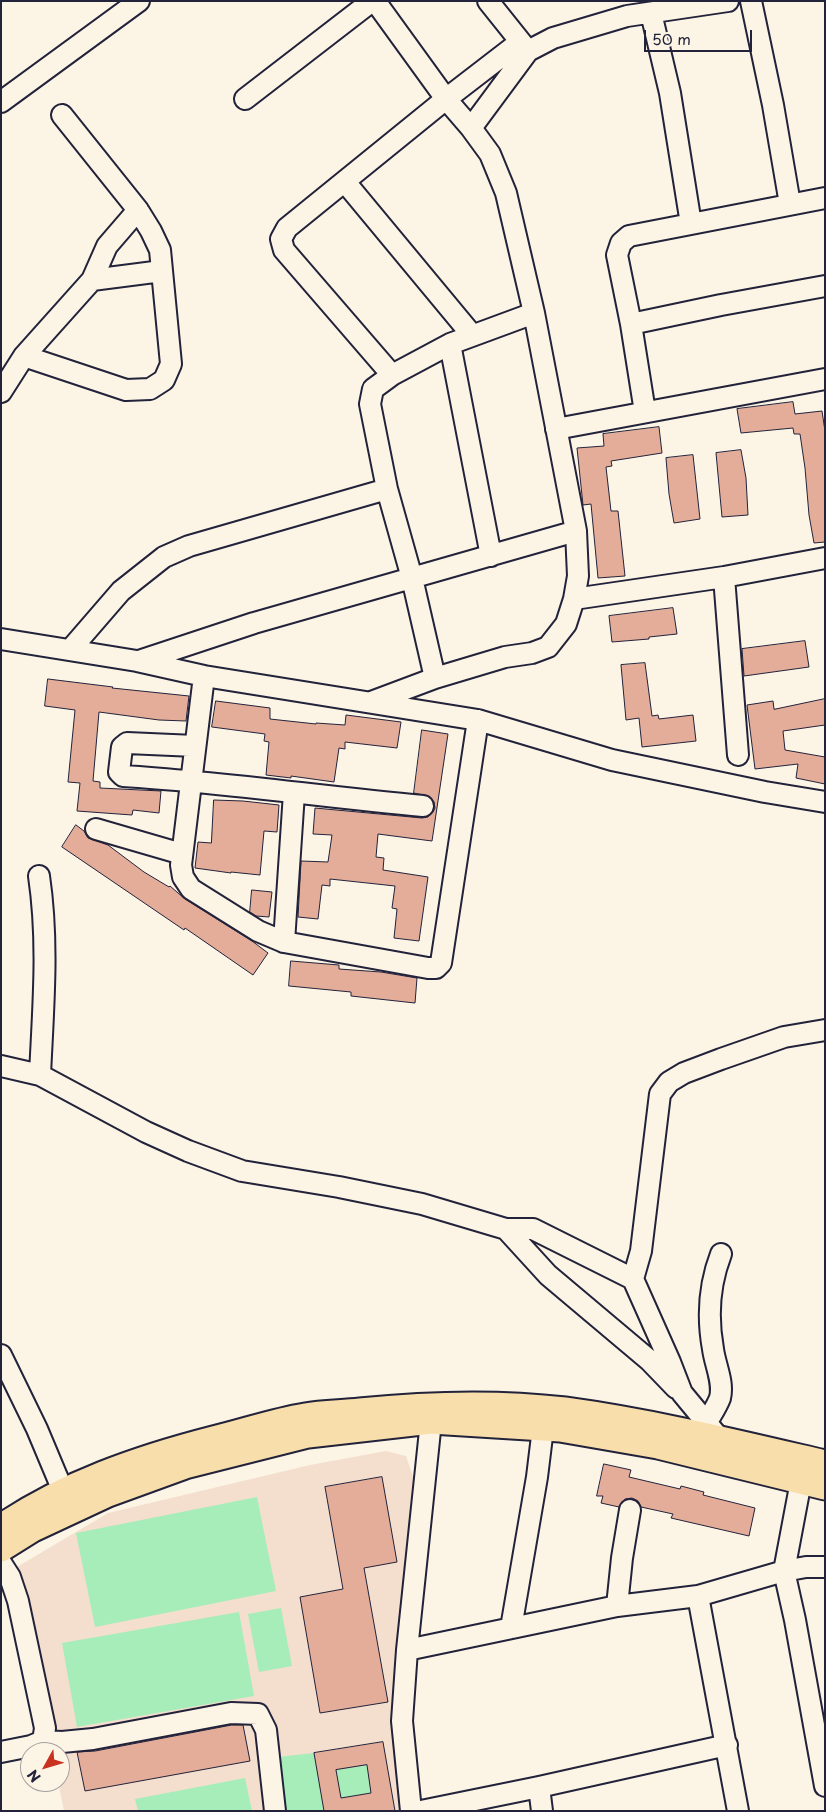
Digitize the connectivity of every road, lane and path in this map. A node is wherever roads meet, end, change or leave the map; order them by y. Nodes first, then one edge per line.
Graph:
1 (140, 1) edge
2 (374, 1) edge
3 (488, 1) edge
4 (728, 1) edge
5 (751, 1) edge
6 (626, 9) edge
7 (651, 14) junction
8 (524, 46) junction
9 (245, 99) dead end
10 (446, 99) junction
11 (1, 102) edge
12 (62, 115) dead end
13 (471, 128) junction
14 (344, 182) junction
15 (825, 198) edge
16 (790, 204) junction
17 (138, 210) junction
18 (691, 224) junction
19 (162, 271) junction
20 (92, 280) junction
21 (825, 286) edge
22 (534, 313) junction
23 (631, 324) junction
24 (472, 335) junction
25 (450, 344) junction
26 (1, 356) edge
27 (24, 356) junction
28 (12, 374) junction
29 (392, 375) junction
30 (825, 379) edge
31 (1, 392) edge
32 (645, 412) junction
33 (556, 429) junction
34 (387, 489) junction
35 (576, 531) junction
36 (491, 556) junction
37 (825, 558) edge
38 (724, 577) junction
39 (412, 578) junction
40 (574, 599) junction
41 (1, 639) edge
42 (70, 650) junction
43 (137, 661) junction
44 (204, 676) junction
45 (435, 678) junction
46 (371, 702) junction
47 (478, 720) junction
48 (194, 746) junction
49 (738, 755) dead end
50 (190, 780) junction
51 (294, 793) junction
52 (825, 802) edge
53 (423, 806) dead end
54 (96, 829) dead end
55 (182, 854) junction
56 (39, 876) dead end
57 (284, 942) junction
58 (825, 1030) edge
59 (1, 1066) edge
60 (40, 1075) junction
61 (506, 1229) junction
62 (721, 1254) dead end
63 (633, 1279) junction
64 (1, 1355) edge
65 (682, 1393) junction
66 (485, 1415) junction
67 (431, 1421) junction
68 (543, 1428) junction
69 (714, 1431) junction
70 (825, 1463) edge
71 (801, 1481) junction
72 (825, 1487) edge
73 (63, 1491) junction
74 (630, 1510) dead end
75 (1, 1528) edge
76 (1, 1549) edge
77 (1, 1563) edge
78 (825, 1566) edge
79 (784, 1571) junction
80 (698, 1596) junction
81 (617, 1606) junction
82 (510, 1628) junction
83 (406, 1650) junction
84 (43, 1741) junction
85 (726, 1744) junction
86 (1, 1752) edge
87 (825, 1786) edge
88 (538, 1788) junction
89 (275, 1811) edge
90 (411, 1811) edge
91 (421, 1811) edge
92 (542, 1811) edge
93 (738, 1811) edge

1 - 11 street
2 - 9 street
2 - 10 street
3 - 8 street
4 - 7 street
5 - 16 street
6 - 7 street
6 - 8 street
7 - 18 street
8 - 10 street
8 - 13 street
10 - 13 street
10 - 14 street
12 - 17 street
13 - 22 street
14 - 24 street
14 - 29 street
15 - 16 street
16 - 18 street
17 - 19 street
17 - 20 street
18 - 23 street
19 - 20 street
19 - 27 street
20 - 27 street
21 - 23 street
22 - 24 street
22 - 33 street
23 - 32 street
24 - 25 street
25 - 29 street
25 - 36 street
26 - 28 street
27 - 28 street
28 - 31 street
29 - 34 street
30 - 32 street
32 - 33 street
33 - 35 street
34 - 39 street
34 - 42 street
35 - 36 street
35 - 40 street
36 - 39 street
37 - 38 street
38 - 40 street
38 - 49 street
39 - 43 street
39 - 45 street
40 - 45 street
41 - 42 street
42 - 43 street
43 - 44 street
44 - 46 street
44 - 48 street
45 - 46 street
46 - 47 street
47 - 52 street
47 - 57 street
48 - 50 street
48 - 50 street
50 - 51 street
50 - 55 street
51 - 53 street
51 - 57 street
54 - 55 street
55 - 57 street
56 - 60 street
58 - 63 street
59 - 60 street
60 - 61 street
61 - 63 street
61 - 65 street
62 - 69 street
63 - 65 street
64 - 73 street
65 - 69 street
66 - 67 main road
66 - 68 main road
66 - 69 main road
66 - 73 main road
67 - 76 main road
67 - 83 street
68 - 71 main road
68 - 82 street
69 - 70 main road
71 - 72 main road
71 - 79 street
73 - 75 main road
74 - 81 street
77 - 84 street
78 - 79 street
79 - 80 street
79 - 87 street
80 - 81 street
80 - 85 street
81 - 82 street
82 - 83 street
83 - 90 street
84 - 86 street
84 - 89 street
85 - 88 street
85 - 93 street
88 - 91 street
88 - 92 street

